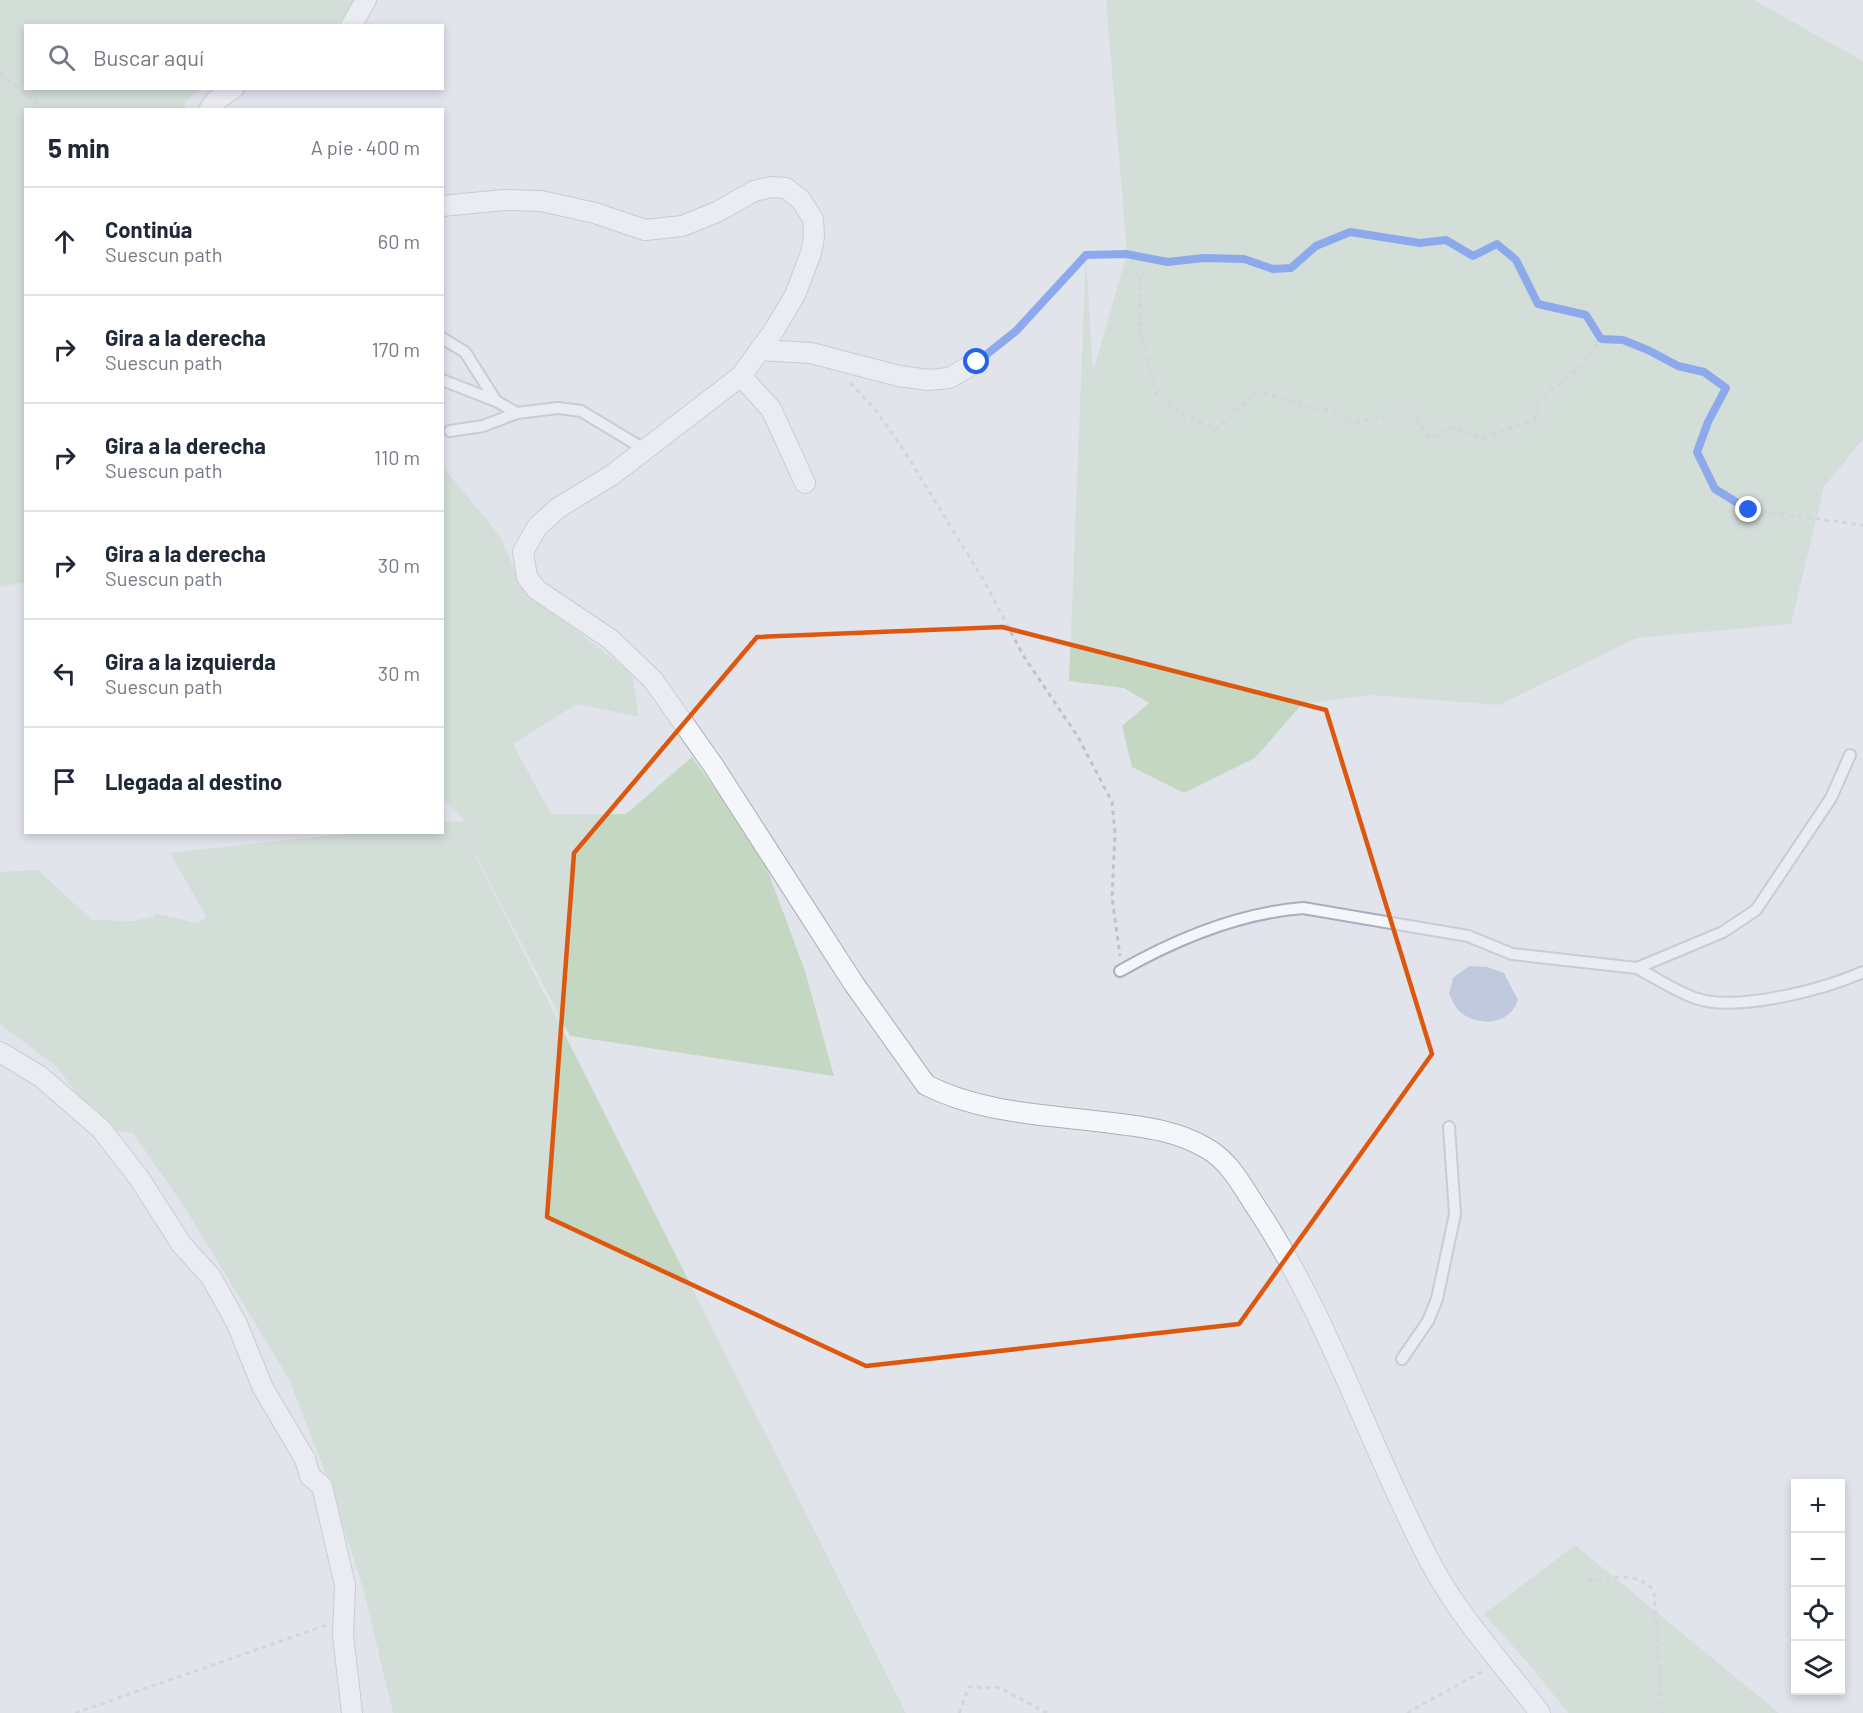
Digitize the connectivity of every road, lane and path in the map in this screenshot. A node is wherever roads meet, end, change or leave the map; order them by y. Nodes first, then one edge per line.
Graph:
1 (366, 0) edge
2 (352, 24) edge
3 (0, 73) edge
4 (231, 90) edge
5 (44, 108) edge
6 (210, 108) edge
7 (444, 206) edge
8 (1126, 254) junction
9 (1601, 339) junction
10 (444, 340) edge
11 (760, 350) junction
12 (977, 362) joint
13 (843, 375) dead end
14 (741, 376) junction
15 (444, 381) edge
16 (496, 401) junction
17 (517, 413) junction
18 (450, 431) dead end
19 (644, 449) junction
20 (805, 483) dead end
21 (1863, 525) edge
22 (1850, 755) dead end
23 (1120, 966) joint
24 (1637, 968) junction
25 (1863, 972) edge
26 (0, 1052) edge
27 (1449, 1127) dead end
28 (1402, 1359) dead end
29 (1588, 1581) dead end
30 (343, 1619) junction
31 (1500, 1661) junction
32 (75, 1713) edge
33 (351, 1713) edge
34 (960, 1713) edge
35 (1047, 1713) edge
36 (1407, 1713) edge
37 (1540, 1713) edge
38 (1662, 1713) edge

1 - 2 street
3 - 5 path
4 - 6 street
7 - 11 street
8 - 9 path
8 - 9 path
8 - 12 path
9 - 21 path
10 - 16 lane
11 - 12 street
11 - 14 street
13 - 23 path
14 - 19 street
14 - 20 street
15 - 16 lane
16 - 17 lane
17 - 18 lane
17 - 19 lane
19 - 31 street
22 - 24 lane
23 - 24 lane
24 - 25 lane
26 - 30 street
27 - 28 lane
29 - 38 path
30 - 32 path
30 - 33 street
31 - 36 path
31 - 37 street
34 - 35 path

